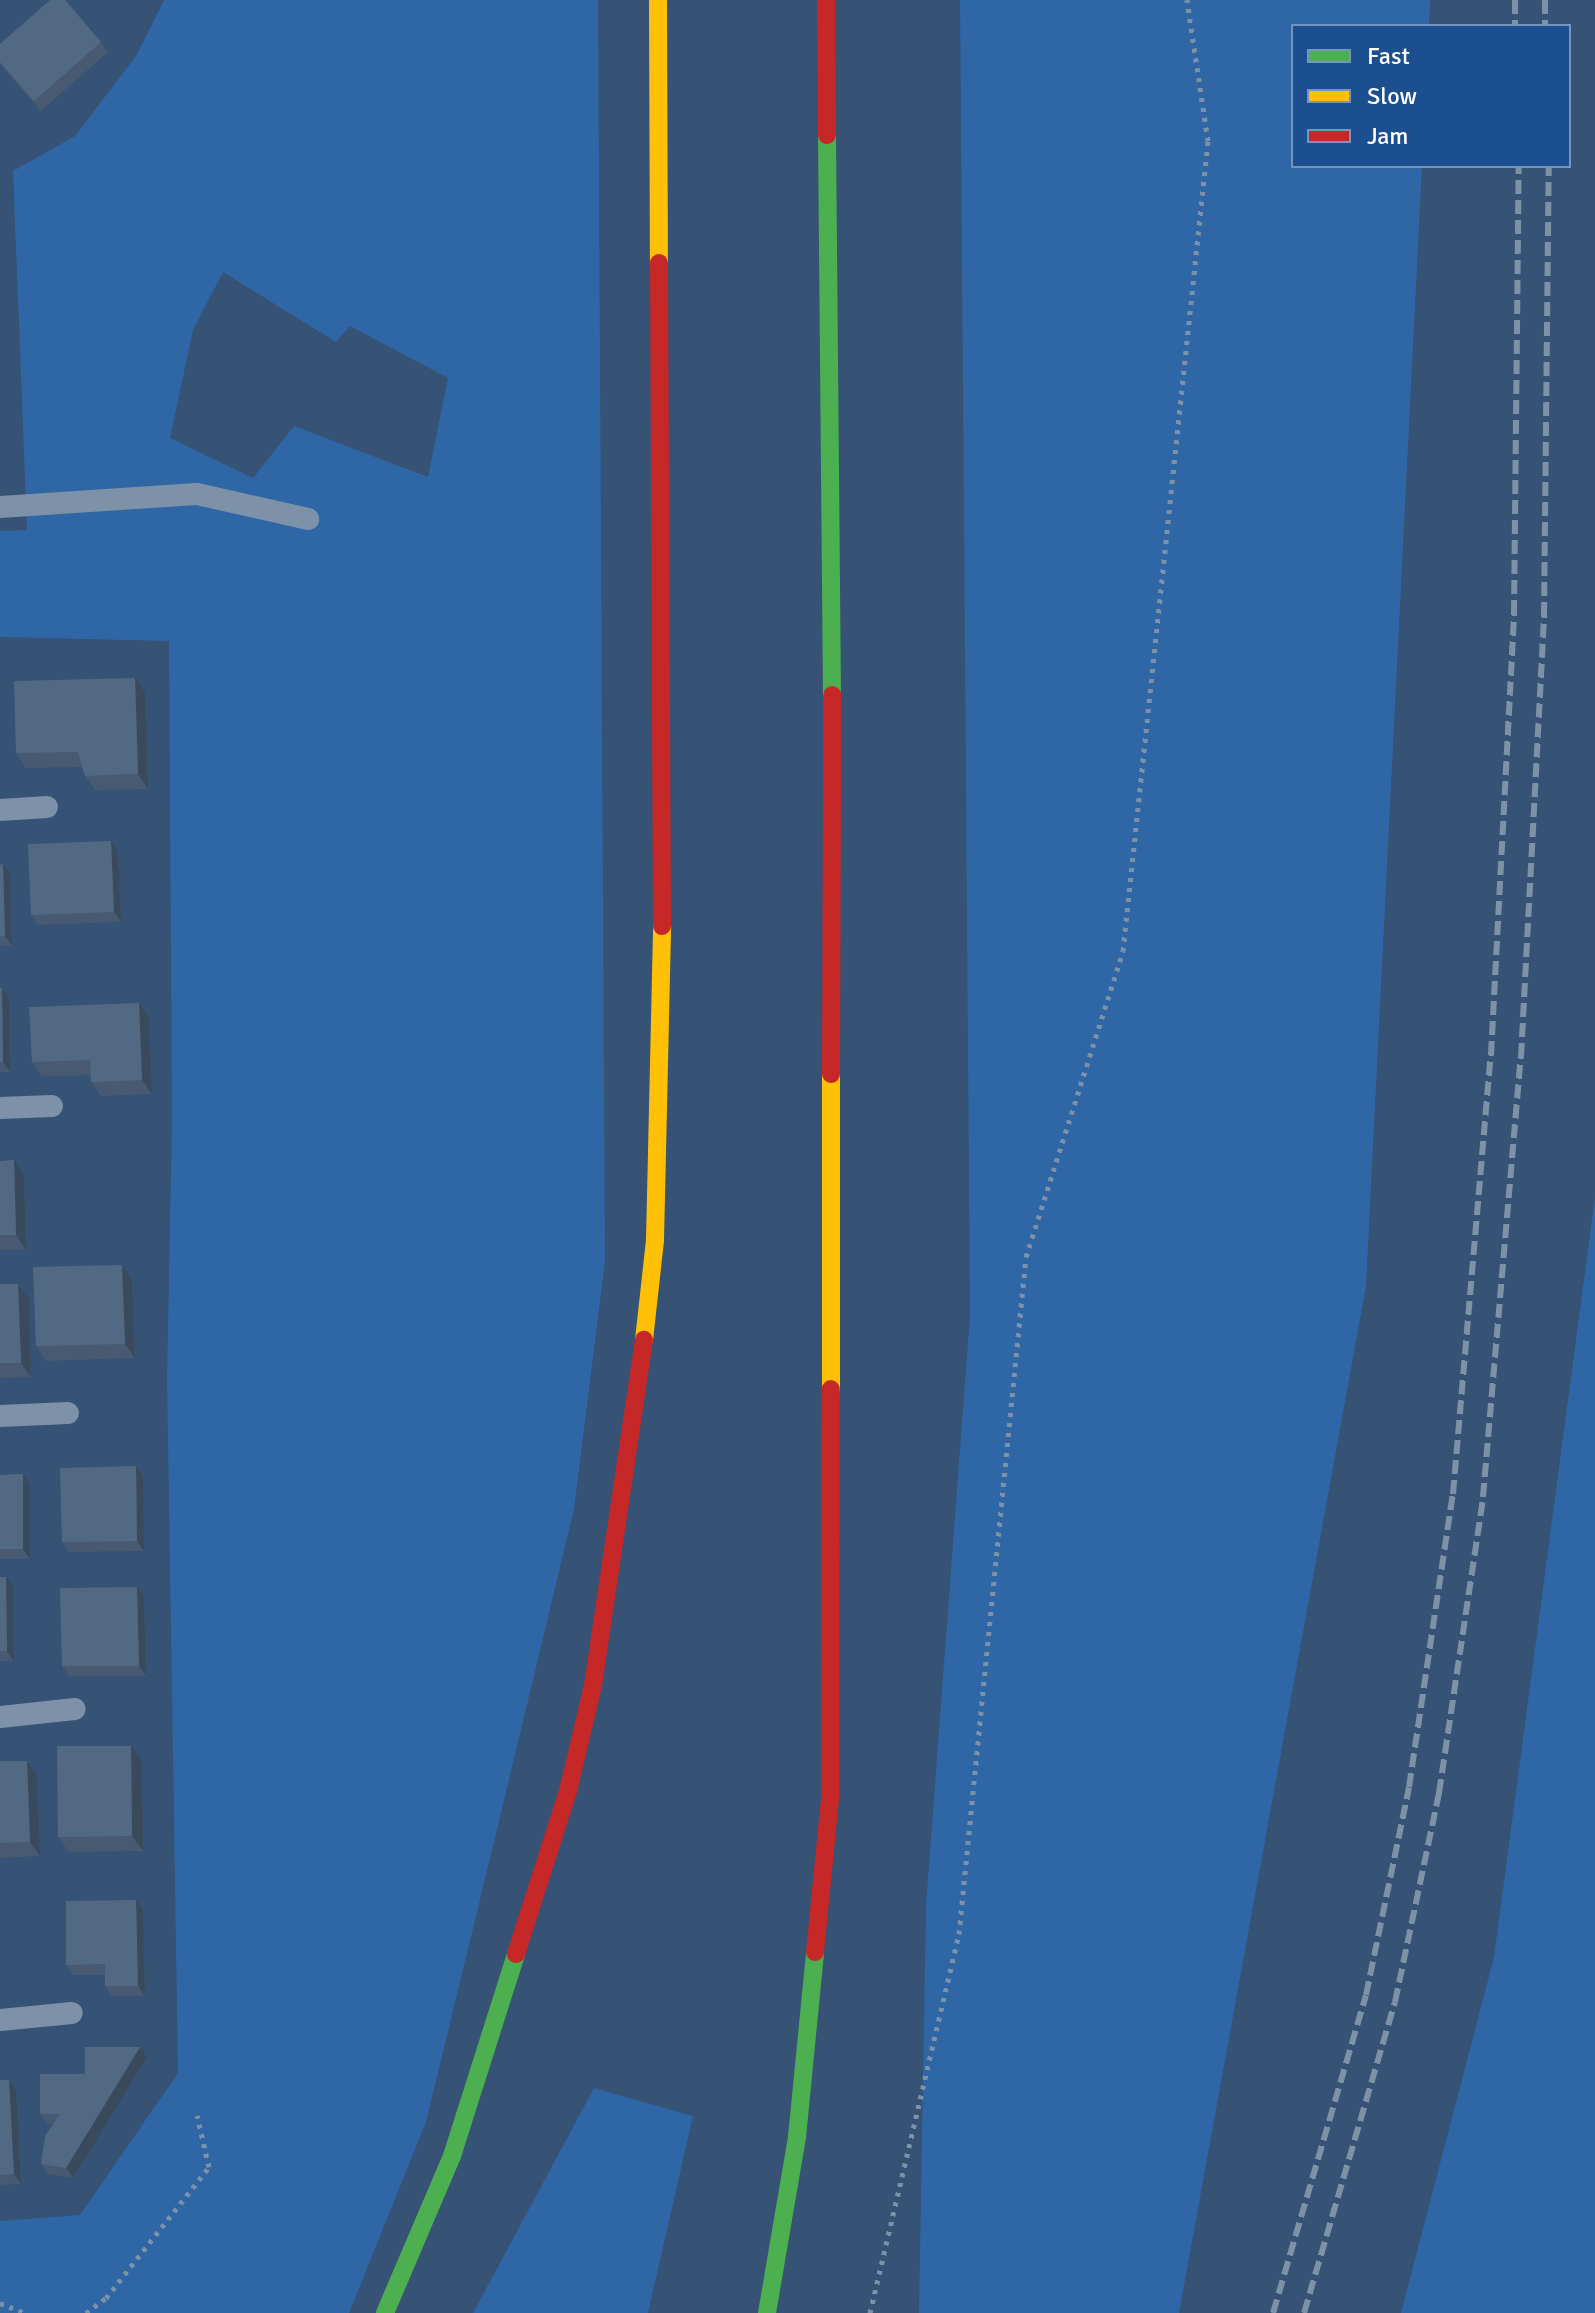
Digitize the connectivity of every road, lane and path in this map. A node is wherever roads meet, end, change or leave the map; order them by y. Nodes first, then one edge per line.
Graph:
1 (658, 0) edge
2 (826, 0) edge
3 (1187, 0) edge
4 (0, 507) edge
5 (308, 519) dead end
6 (47, 807) dead end
7 (0, 810) edge
8 (52, 1106) dead end
9 (0, 1108) edge
10 (68, 1413) dead end
11 (0, 1416) edge
12 (75, 1709) dead end
13 (0, 1717) edge
14 (72, 2013) dead end
15 (0, 2020) edge
16 (197, 2115) dead end
17 (0, 2303) edge
18 (25, 2313) edge
19 (86, 2313) edge
20 (385, 2313) edge
21 (767, 2313) edge
22 (870, 2313) edge

1 - 20 highway
2 - 21 highway
3 - 22 path
4 - 5 lane
6 - 7 lane
8 - 9 lane
10 - 11 lane
12 - 13 lane
14 - 15 lane
16 - 19 path
17 - 18 path

